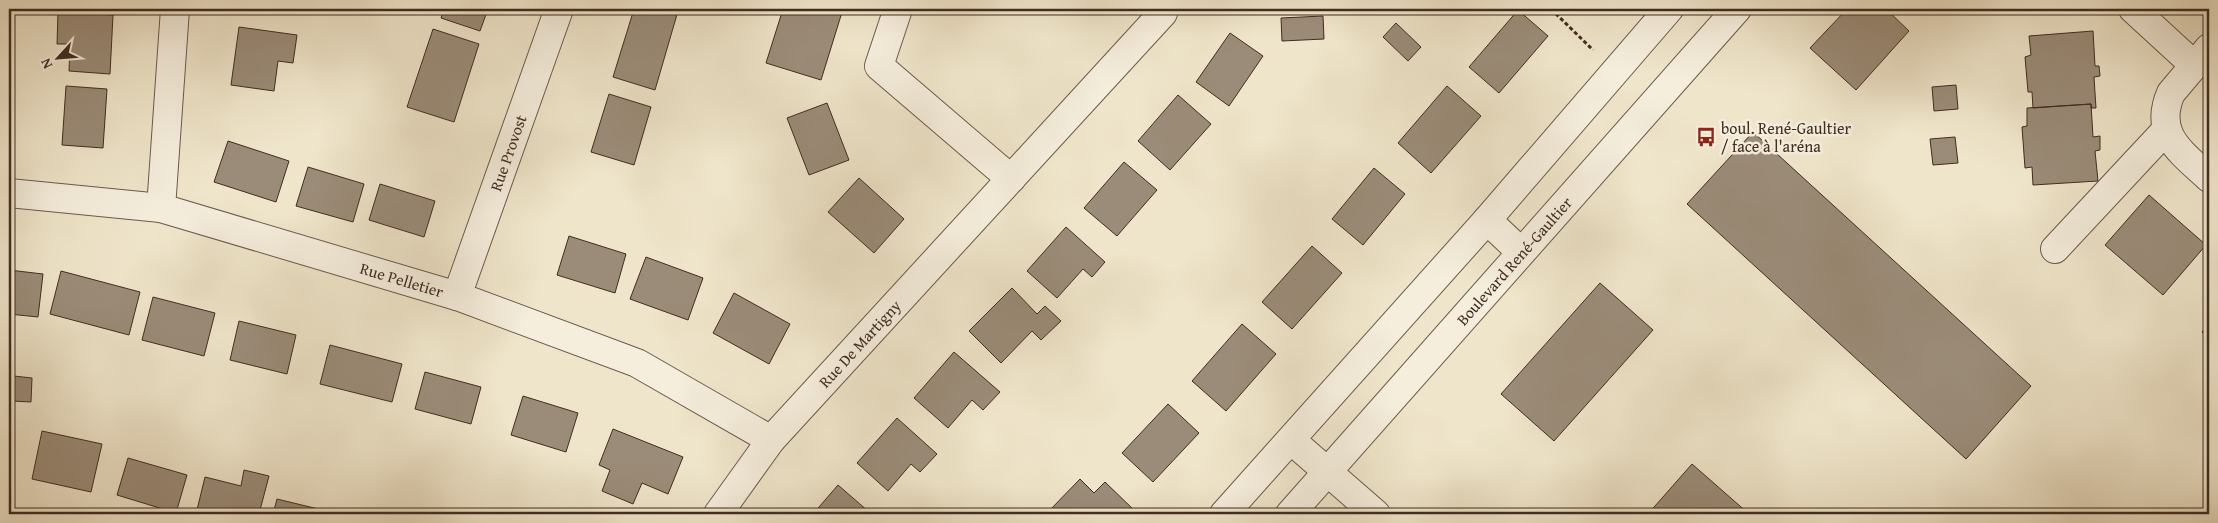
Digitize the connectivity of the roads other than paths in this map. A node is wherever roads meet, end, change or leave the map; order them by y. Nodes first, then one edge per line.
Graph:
1 (175, 9) edge
2 (559, 9) edge
3 (898, 9) edge
4 (1158, 9) edge
5 (1669, 9) edge
6 (1737, 9) edge
7 (2133, 9) edge
8 (2202, 56) edge
9 (2167, 129) junction
10 (2209, 178) edge
11 (1010, 179) junction
12 (9, 193) edge
13 (161, 208) junction
14 (1487, 220) junction
15 (2055, 250) dead end
16 (1521, 252) junction
17 (457, 296) junction
18 (771, 440) junction
19 (1291, 440) junction
20 (1328, 472) junction
21 (718, 514) edge
22 (1224, 514) edge
23 (1290, 514) edge
24 (1376, 514) edge

1 - 13 street
2 - 17 street, Rue Provost
3 - 11 street
4 - 11 street, Rue De Martigny
5 - 14 street
6 - 16 street, Boulevard René-Gaultier
7 - 8 street
8 - 9 street
9 - 10 street
9 - 15 street
11 - 18 street, Rue De Martigny
12 - 13 street, Rue Pelletier
13 - 17 street, Rue Pelletier
14 - 16 street
14 - 19 street
16 - 20 street, Boulevard René-Gaultier
17 - 18 street, Rue Pelletier
18 - 21 street, Rue De Martigny
19 - 20 street
19 - 22 street
20 - 23 street, Boulevard René-Gaultier
20 - 24 street

